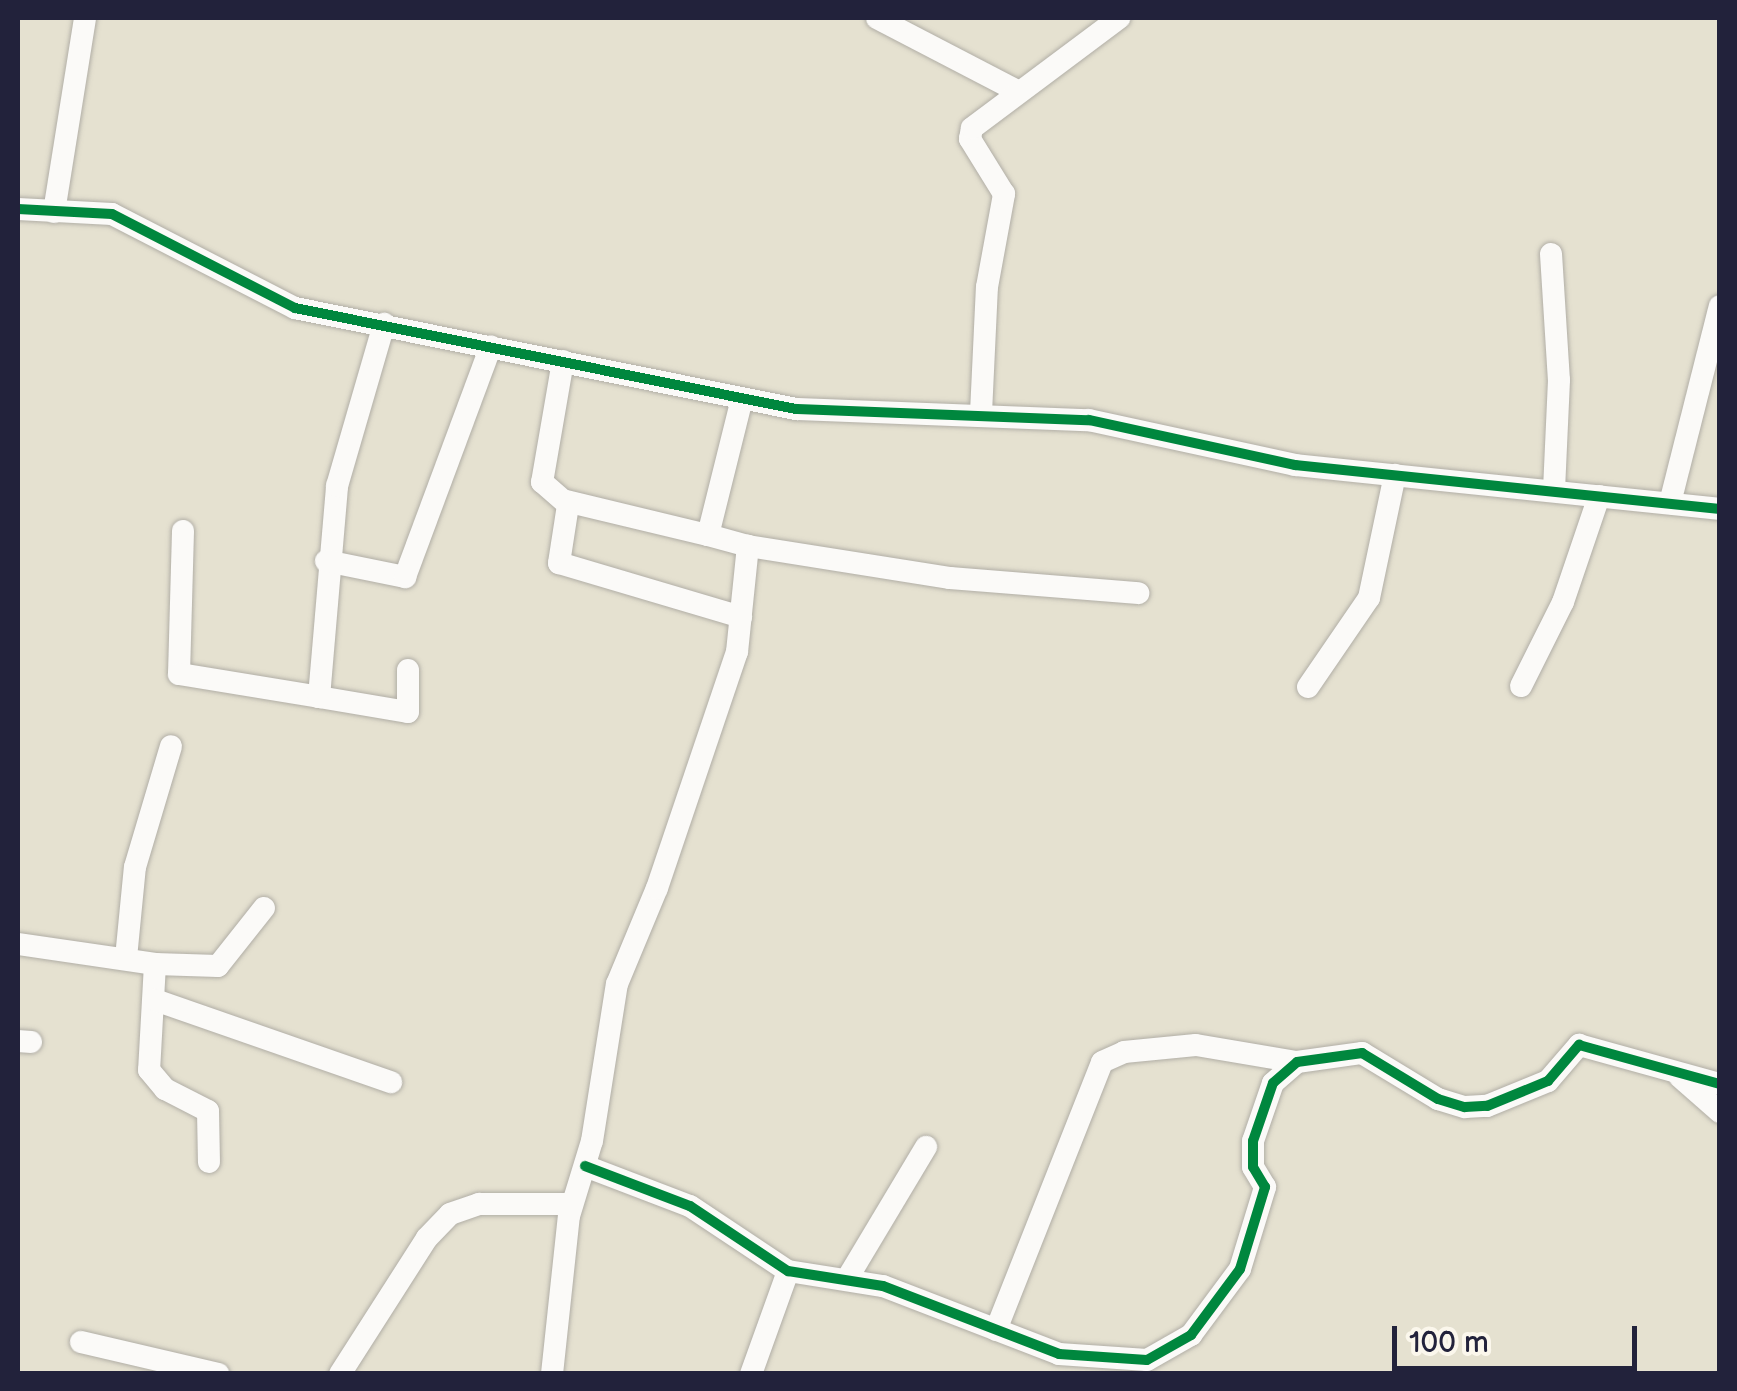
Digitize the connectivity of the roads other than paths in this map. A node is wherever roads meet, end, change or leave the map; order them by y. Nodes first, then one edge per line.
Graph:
1 (85, 18) edge
2 (877, 18) edge
3 (1119, 18) edge
4 (1017, 91) junction
5 (18, 210) edge
6 (54, 212) junction
7 (1551, 254) dead end
8 (1720, 306) edge
9 (384, 324) junction
10 (491, 346) junction
11 (563, 362) junction
12 (742, 399) junction
13 (980, 413) junction
14 (1395, 475) junction
15 (1554, 491) junction
16 (1599, 496) junction
17 (566, 501) junction
18 (1670, 503) junction
19 (1720, 510) edge
20 (183, 531) dead end
21 (708, 535) junction
22 (748, 546) junction
23 (326, 561) junction
24 (1138, 593) dead end
25 (741, 618) junction
26 (408, 670) dead end
27 (1522, 686) dead end
28 (1308, 687) dead end
29 (320, 697) junction
30 (171, 746) dead end
31 (264, 908) dead end
32 (18, 944) edge
33 (126, 958) junction
34 (154, 964) junction
35 (154, 1000) junction
36 (1297, 1062) junction
37 (1677, 1074) junction
38 (391, 1082) dead end
39 (1720, 1084) edge
40 (1720, 1112) edge
41 (926, 1147) dead end
42 (209, 1162) dead end
43 (585, 1166) junction
44 (572, 1204) junction
45 (788, 1271) junction
46 (847, 1279) junction
47 (996, 1330) junction
48 (81, 1342) dead end
49 (218, 1374) edge
50 (340, 1374) edge
51 (552, 1374) edge
52 (752, 1374) edge

1 - 6 street
2 - 4 street
3 - 4 street
4 - 13 street
5 - 6 street
6 - 9 street
7 - 15 street
8 - 18 street
9 - 10 street
9 - 23 street
10 - 11 street
10 - 23 street
11 - 12 street
11 - 17 street
12 - 13 street
12 - 21 street
13 - 14 street
14 - 15 street
14 - 28 street
15 - 16 street
16 - 18 street
16 - 27 street
17 - 21 street
17 - 25 street
18 - 19 street
20 - 29 street
21 - 22 street
22 - 24 street
22 - 25 street
23 - 29 street
25 - 43 street
26 - 29 street
30 - 33 street
31 - 34 street
32 - 33 street
33 - 34 street
34 - 35 street
35 - 38 street
35 - 42 street
36 - 37 street
36 - 47 street
36 - 47 street
37 - 39 street
37 - 40 street
41 - 46 street
43 - 44 street
43 - 45 street
44 - 50 street
44 - 51 street
45 - 46 street
45 - 52 street
46 - 47 street
48 - 49 street

